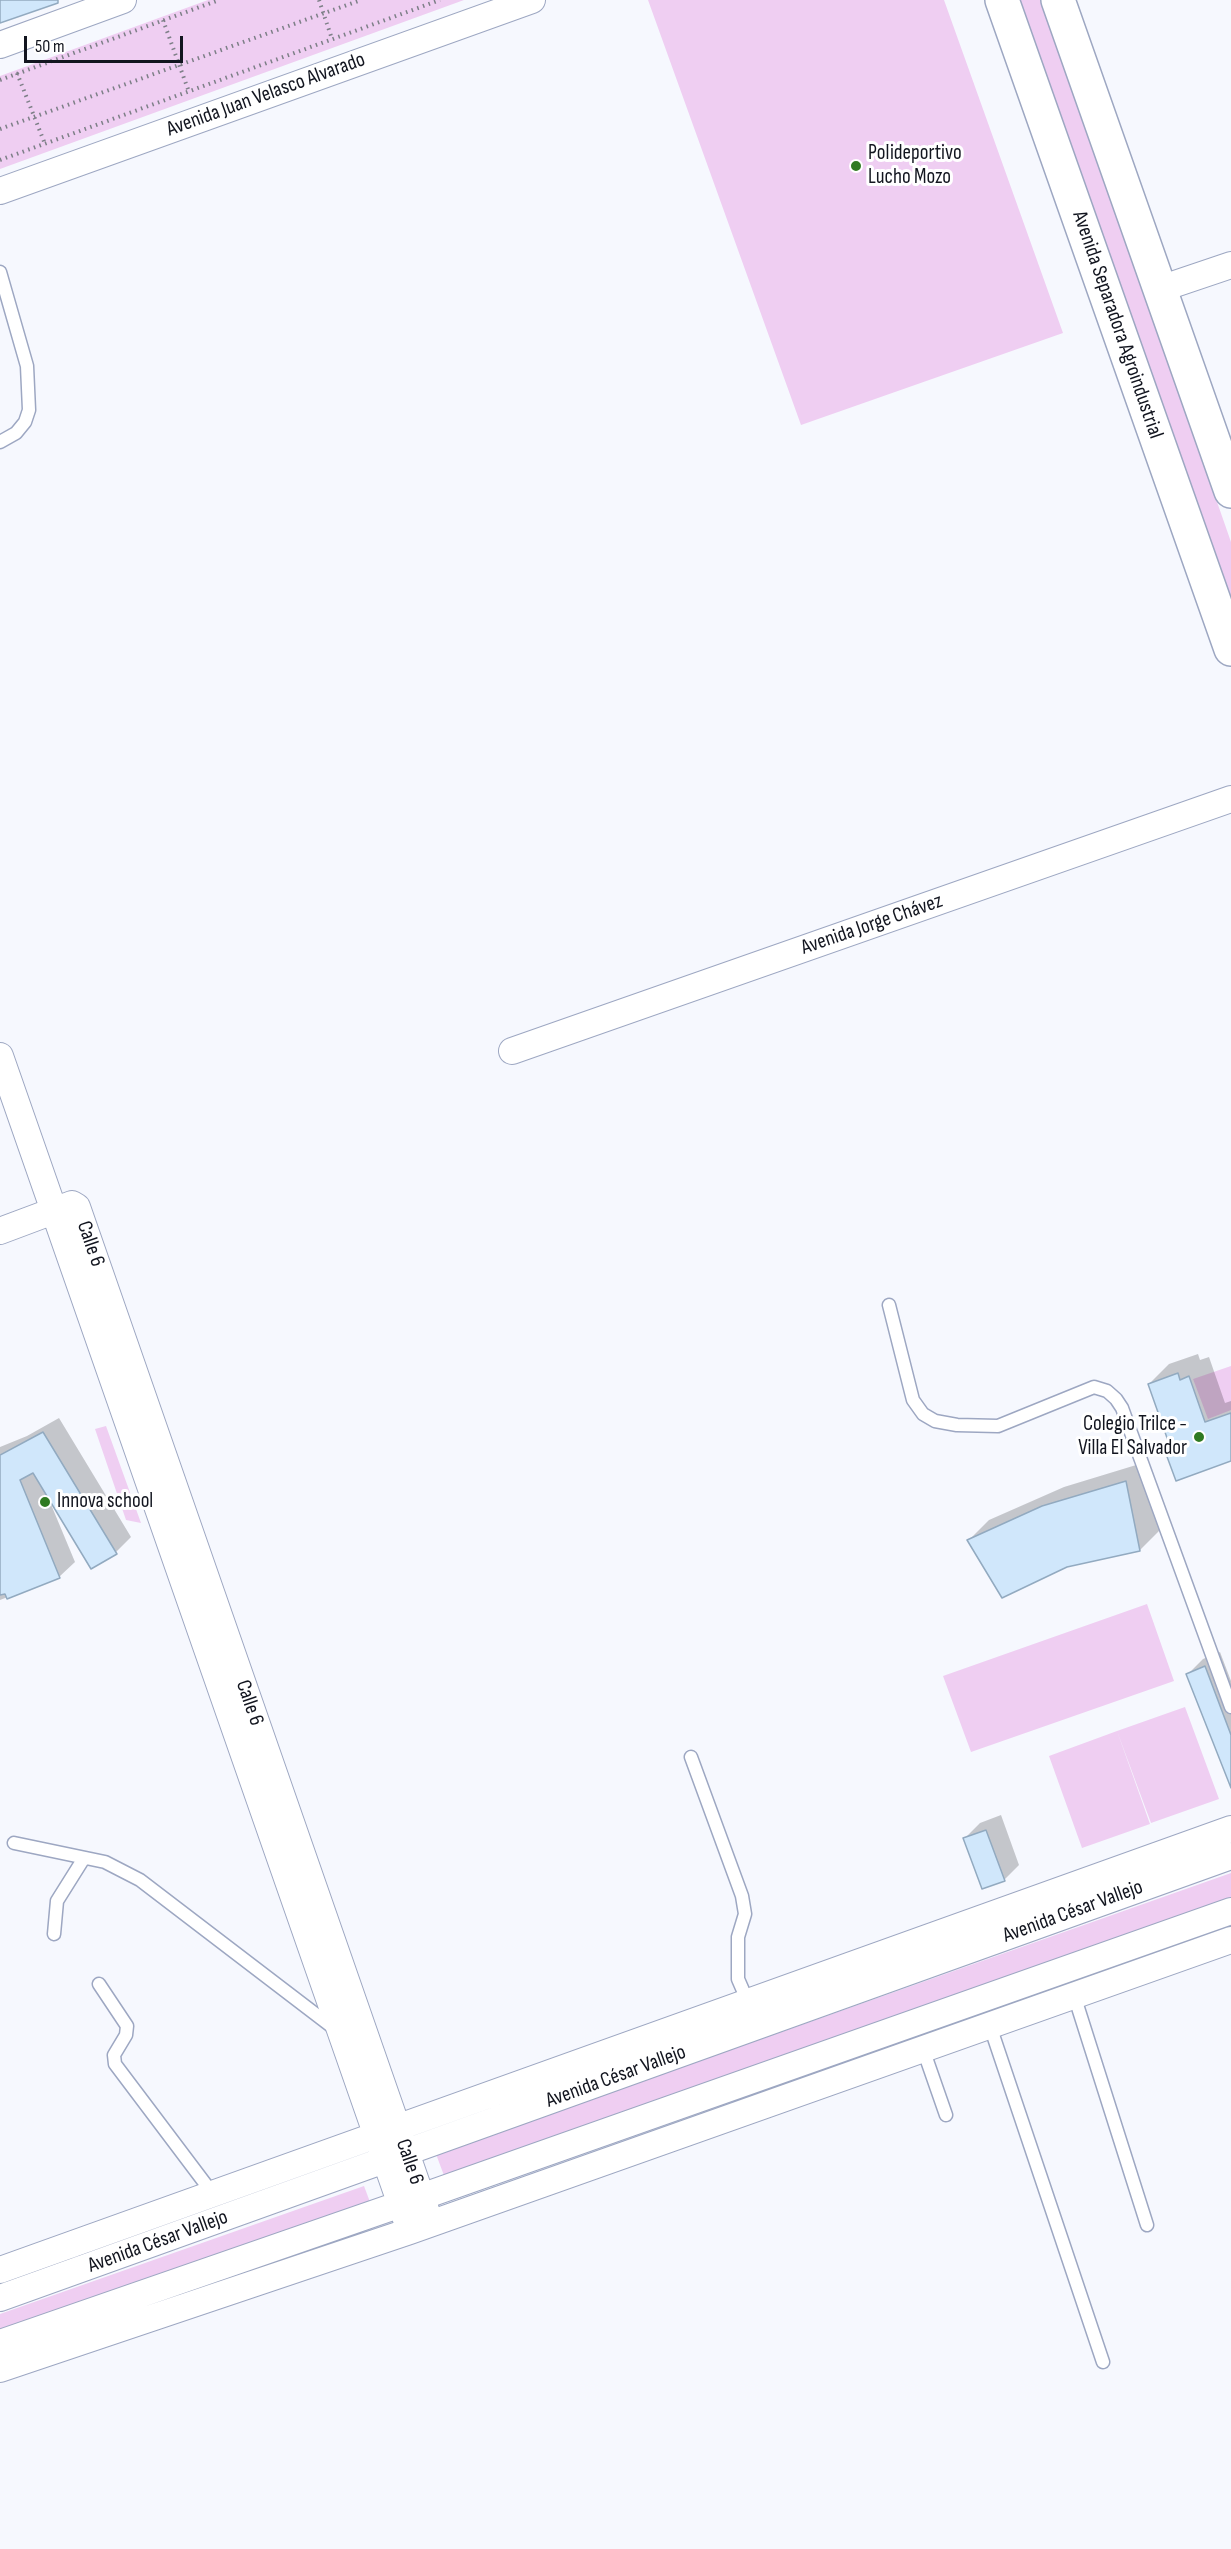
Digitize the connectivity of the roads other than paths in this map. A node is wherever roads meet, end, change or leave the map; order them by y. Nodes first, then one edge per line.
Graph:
1 (123, 0) edge
2 (532, 0) edge
3 (1002, 0) edge
4 (1058, 0) edge
5 (0, 45) edge
6 (0, 191) edge
7 (1231, 265) edge
8 (0, 272) edge
9 (1160, 289) junction
10 (0, 442) edge
11 (1231, 491) edge
12 (1231, 649) edge
13 (1231, 799) edge
14 (512, 1051) dead end
15 (0, 1056) edge
16 (53, 1212) junction
17 (0, 1231) edge
18 (889, 1305) dead end
19 (1231, 1707) edge
20 (691, 1756) dead end
21 (1231, 1829) edge
22 (14, 1843) dead end
23 (1231, 1856) edge
24 (84, 1858) junction
25 (1231, 1911) edge
26 (54, 1934) dead end
27 (1231, 1940) edge
28 (99, 1984) dead end
29 (1074, 1995) junction
30 (340, 1996) junction
31 (748, 2002) junction
32 (990, 2026) junction
33 (341, 2033) junction
34 (923, 2049) junction
35 (365, 2070) junction
36 (946, 2115) dead end
37 (391, 2144) junction
38 (213, 2194) junction
39 (411, 2201) junction
40 (1147, 2225) dead end
41 (420, 2227) junction
42 (0, 2270) edge
43 (0, 2298) edge
44 (0, 2343) edge
45 (1103, 2362) dead end
46 (0, 2369) edge

1 - 5 street
2 - 6 street, Avenida Juan Velasco Alvarado
3 - 12 street, Avenida Separadora Agroindustrial
4 - 9 street
7 - 9 street
8 - 10 lane
9 - 11 street
13 - 14 street, Avenida Jorge Chávez
15 - 16 street, Calle 6
16 - 17 street
16 - 30 street, Calle 6
18 - 19 lane
20 - 31 lane
21 - 31 street, Avenida César Vallejo
22 - 24 lane
23 - 37 street, Avenida César Vallejo
24 - 26 lane
24 - 33 lane
25 - 39 street, Avenida César Vallejo
27 - 29 street
28 - 38 lane
29 - 32 street
29 - 40 lane
30 - 33 street, Calle 6
30 - 35 street, Calle 6
31 - 37 street, Avenida César Vallejo
32 - 34 street
32 - 45 lane
33 - 35 street, Calle 6
34 - 36 lane
34 - 41 street
35 - 37 street, Calle 6
37 - 38 street, Avenida César Vallejo
37 - 39 street, Calle 6
37 - 43 street, Avenida César Vallejo
38 - 42 street, Avenida César Vallejo
39 - 41 street, Calle 6
39 - 44 street, Avenida César Vallejo
41 - 46 street

